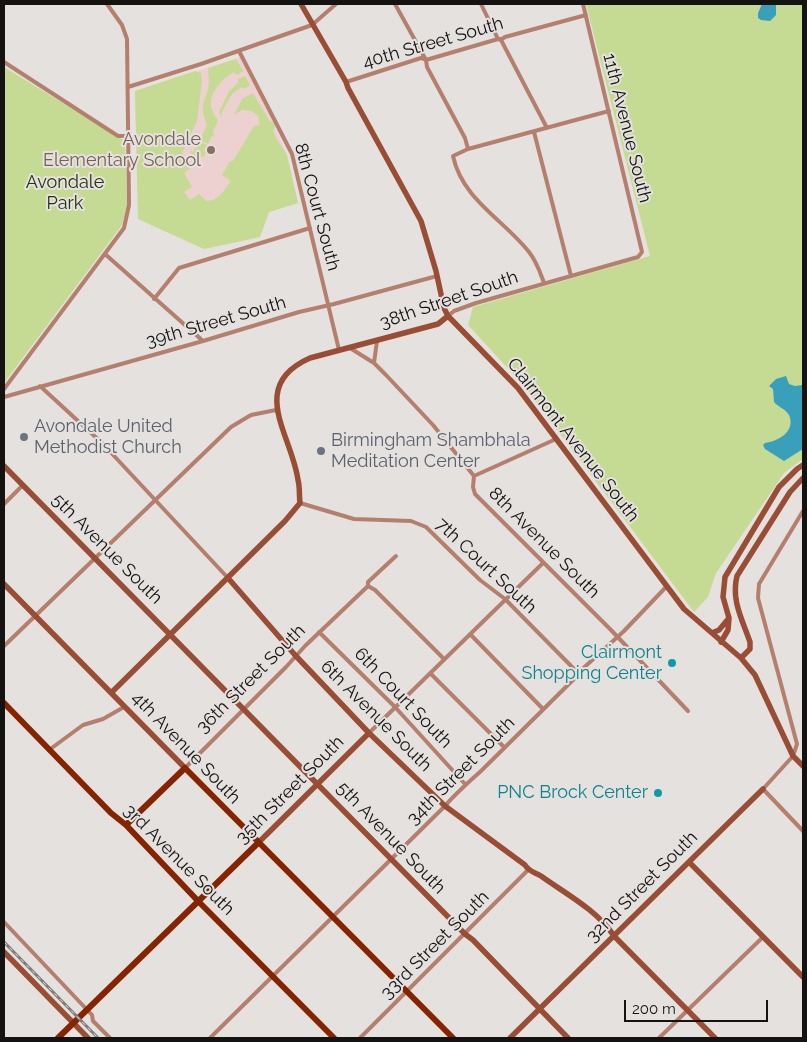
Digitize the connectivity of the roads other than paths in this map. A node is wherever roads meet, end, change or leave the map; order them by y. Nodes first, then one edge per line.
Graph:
1 (107, 4) edge
2 (301, 4) edge
3 (336, 4) edge
4 (395, 4) edge
5 (481, 4) edge
6 (583, 4) edge
7 (586, 16) junction
8 (312, 25) junction
9 (498, 39) junction
10 (239, 50) junction
11 (426, 60) junction
12 (4, 62) edge
13 (346, 82) junction
14 (128, 88) junction
15 (609, 111) junction
16 (546, 128) junction
17 (534, 132) junction
18 (128, 136) junction
19 (468, 149) junction
20 (310, 228) junction
21 (105, 254) junction
22 (638, 257) joint
23 (437, 276) junction
24 (571, 276) junction
25 (544, 284) junction
26 (154, 299) junction
27 (329, 305) junction
28 (448, 316) junction
29 (203, 341) junction
30 (377, 341) junction
31 (350, 348) junction
32 (339, 350) junction
33 (374, 364) junction
34 (40, 386) junction
35 (4, 389) edge
36 (4, 397) edge
37 (276, 410) junction
38 (556, 439) junction
39 (803, 464) edge
40 (4, 466) edge
41 (474, 476) junction
42 (803, 478) edge
43 (23, 485) junction
44 (155, 500) junction
45 (300, 503) junction
46 (4, 504) edge
47 (803, 511) edge
48 (798, 520) junction
49 (803, 523) edge
50 (396, 556) dead end
51 (95, 557) junction
52 (543, 563) junction
53 (228, 578) junction
54 (4, 584) edge
55 (368, 586) junction
56 (667, 586) junction
57 (505, 599) junction
58 (34, 616) junction
59 (729, 618) junction
60 (319, 632) junction
61 (712, 633) junction
62 (169, 634) junction
63 (470, 634) junction
64 (616, 637) junction
65 (721, 642) junction
66 (4, 646) edge
67 (295, 655) junction
68 (741, 658) junction
69 (444, 659) junction
70 (430, 673) junction
71 (578, 673) junction
72 (112, 692) junction
73 (4, 704) edge
74 (124, 707) junction
75 (394, 707) junction
76 (244, 709) junction
77 (543, 709) junction
78 (688, 711) dead end
79 (368, 733) junction
80 (504, 747) junction
81 (49, 750) junction
82 (793, 756) junction
83 (803, 766) edge
84 (185, 768) junction
85 (318, 784) junction
86 (465, 784) junction
87 (763, 789) junction
88 (445, 806) junction
89 (126, 825) junction
90 (803, 831) edge
91 (258, 843) junction
92 (390, 859) junction
93 (689, 862) junction
94 (528, 870) junction
95 (198, 901) junction
96 (332, 917) junction
97 (4, 922) edge
98 (465, 934) junction
99 (614, 936) junction
100 (762, 937) junction
101 (4, 952) edge
102 (273, 976) junction
103 (803, 977) edge
104 (407, 992) junction
105 (540, 1010) junction
106 (688, 1011) junction
107 (213, 1037) edge
108 (58, 1038) edge
109 (88, 1038) edge
110 (110, 1038) edge
111 (334, 1038) edge
112 (360, 1038) edge
113 (453, 1038) edge
114 (510, 1038) edge
115 (568, 1038) edge
116 (659, 1038) edge
117 (715, 1038) edge

1 - 14 street
2 - 8 street, Clairmont Avenue South
3 - 8 street
4 - 11 street
5 - 9 street
6 - 7 street, 11th Avenue South
7 - 9 street, 40th Street South
7 - 15 street, 11th Avenue South
8 - 10 street
8 - 13 street, Clairmont Avenue South
9 - 11 street, 40th Street South
9 - 16 street
10 - 14 street
10 - 20 street, 8th Court South
11 - 13 street, 40th Street South
11 - 19 street
12 - 18 street
13 - 23 street, Clairmont Avenue South
14 - 18 street
15 - 16 street
15 - 22 street, 11th Avenue South
16 - 17 street
17 - 19 street
17 - 24 street
18 - 21 street
19 - 25 street
20 - 26 street
20 - 27 street, 8th Court South
21 - 26 street
21 - 35 street
22 - 24 street, 38th Street South
23 - 27 street, 39th Street South
23 - 28 street, Clairmont Avenue South
24 - 25 street, 38th Street South
25 - 28 street, 38th Street South
26 - 29 street
27 - 29 street, 39th Street South
27 - 32 street, 8th Court South
28 - 30 street, 38th Street South
28 - 38 street, Clairmont Avenue South
29 - 34 street, 39th Street South
30 - 31 street, 38th Street South
30 - 33 street
31 - 32 street, 38th Street South
31 - 33 street, 8th Avenue South
32 - 37 street, 38th Street South
33 - 41 street, 8th Avenue South
34 - 36 street, 39th Street South
34 - 44 street, 6th Avenue South
37 - 44 street
37 - 45 street
38 - 41 street
38 - 56 street, Clairmont Avenue South
39 - 59 street
40 - 43 street, 5th Avenue South
41 - 52 street, 8th Avenue South
42 - 68 street
43 - 46 street
43 - 51 street, 5th Avenue South
44 - 51 street
44 - 53 street, 6th Avenue South
45 - 53 street
45 - 57 street, 7th Court South
47 - 48 street
48 - 49 street
48 - 82 street
50 - 55 street, 36th Street South
51 - 58 street
51 - 62 street, 5th Avenue South
52 - 57 street, 35th Street South
52 - 64 street, 8th Avenue South
53 - 62 street
53 - 67 street, 6th Avenue South
54 - 58 street, 4th Avenue South
55 - 60 street, 36th Street South
55 - 69 street
56 - 61 street, Clairmont Avenue South
56 - 64 street, 34th Street South
57 - 63 street, 35th Street South
57 - 71 street, 7th Court South
58 - 66 street
58 - 72 street, 4th Avenue South
59 - 61 street
59 - 65 street
60 - 67 street, 36th Street South
60 - 75 street, 6th Court South
61 - 65 street, Clairmont Avenue South
62 - 72 street
62 - 76 street, 5th Avenue South
63 - 69 street, 35th Street South
63 - 77 street
64 - 71 street, 34th Street South
64 - 78 street, 8th Avenue South
65 - 68 street, Clairmont Avenue South
67 - 76 street, 36th Street South
67 - 79 street, 6th Avenue South
68 - 82 street, Clairmont Avenue South
69 - 70 street, 35th Street South
70 - 75 street, 35th Street South
70 - 80 street
71 - 77 street, 34th Street South
72 - 74 street, 4th Avenue South
73 - 81 main road, 3rd Avenue South
74 - 81 street
74 - 84 street, 4th Avenue South
75 - 79 street, 35th Street South
75 - 86 street, 6th Court South
76 - 84 street, 36th Street South
76 - 85 street, 5th Avenue South
77 - 80 street, 34th Street South
79 - 85 street, 35th Street South
79 - 88 street, 6th Avenue South
80 - 86 street, 34th Street South
81 - 89 main road, 3rd Avenue South
82 - 83 street, Clairmont Avenue South
82 - 87 street, 32nd Street South
84 - 89 main road, 36th Street South
84 - 91 main road, 4th Avenue South
85 - 91 street, 35th Street South
85 - 92 street, 5th Avenue South
86 - 88 street, 34th Street South
87 - 90 street
87 - 93 street, 32nd Street South
88 - 92 street, 34th Street South
88 - 94 street, 6th Avenue South
89 - 95 main road, 3rd Avenue South
91 - 95 main road, 35th Street South
91 - 96 main road, 4th Avenue South
92 - 96 street, 34th Street South
92 - 98 street, 5th Avenue South
93 - 99 street, 32nd Street South
93 - 100 street
94 - 98 street, 33rd Street South
94 - 99 street, 6th Avenue South
95 - 102 main road, 3rd Avenue South
95 - 108 main road, 35th Street South
96 - 102 street, 34th Street South
96 - 104 main road, 4th Avenue South
97 - 110 street
98 - 104 street, 33rd Street South
98 - 105 street, 5th Avenue South
99 - 105 street, 32nd Street South
99 - 106 street, 6th Avenue South
100 - 103 street
100 - 106 street
101 - 109 street
102 - 107 street, 34th Street South
102 - 111 main road, 3rd Avenue South
104 - 112 street, 33rd Street South
104 - 113 main road, 4th Avenue South
105 - 114 street, 32nd Street South
105 - 115 street, 5th Avenue South
106 - 116 street
106 - 117 street, 6th Avenue South

